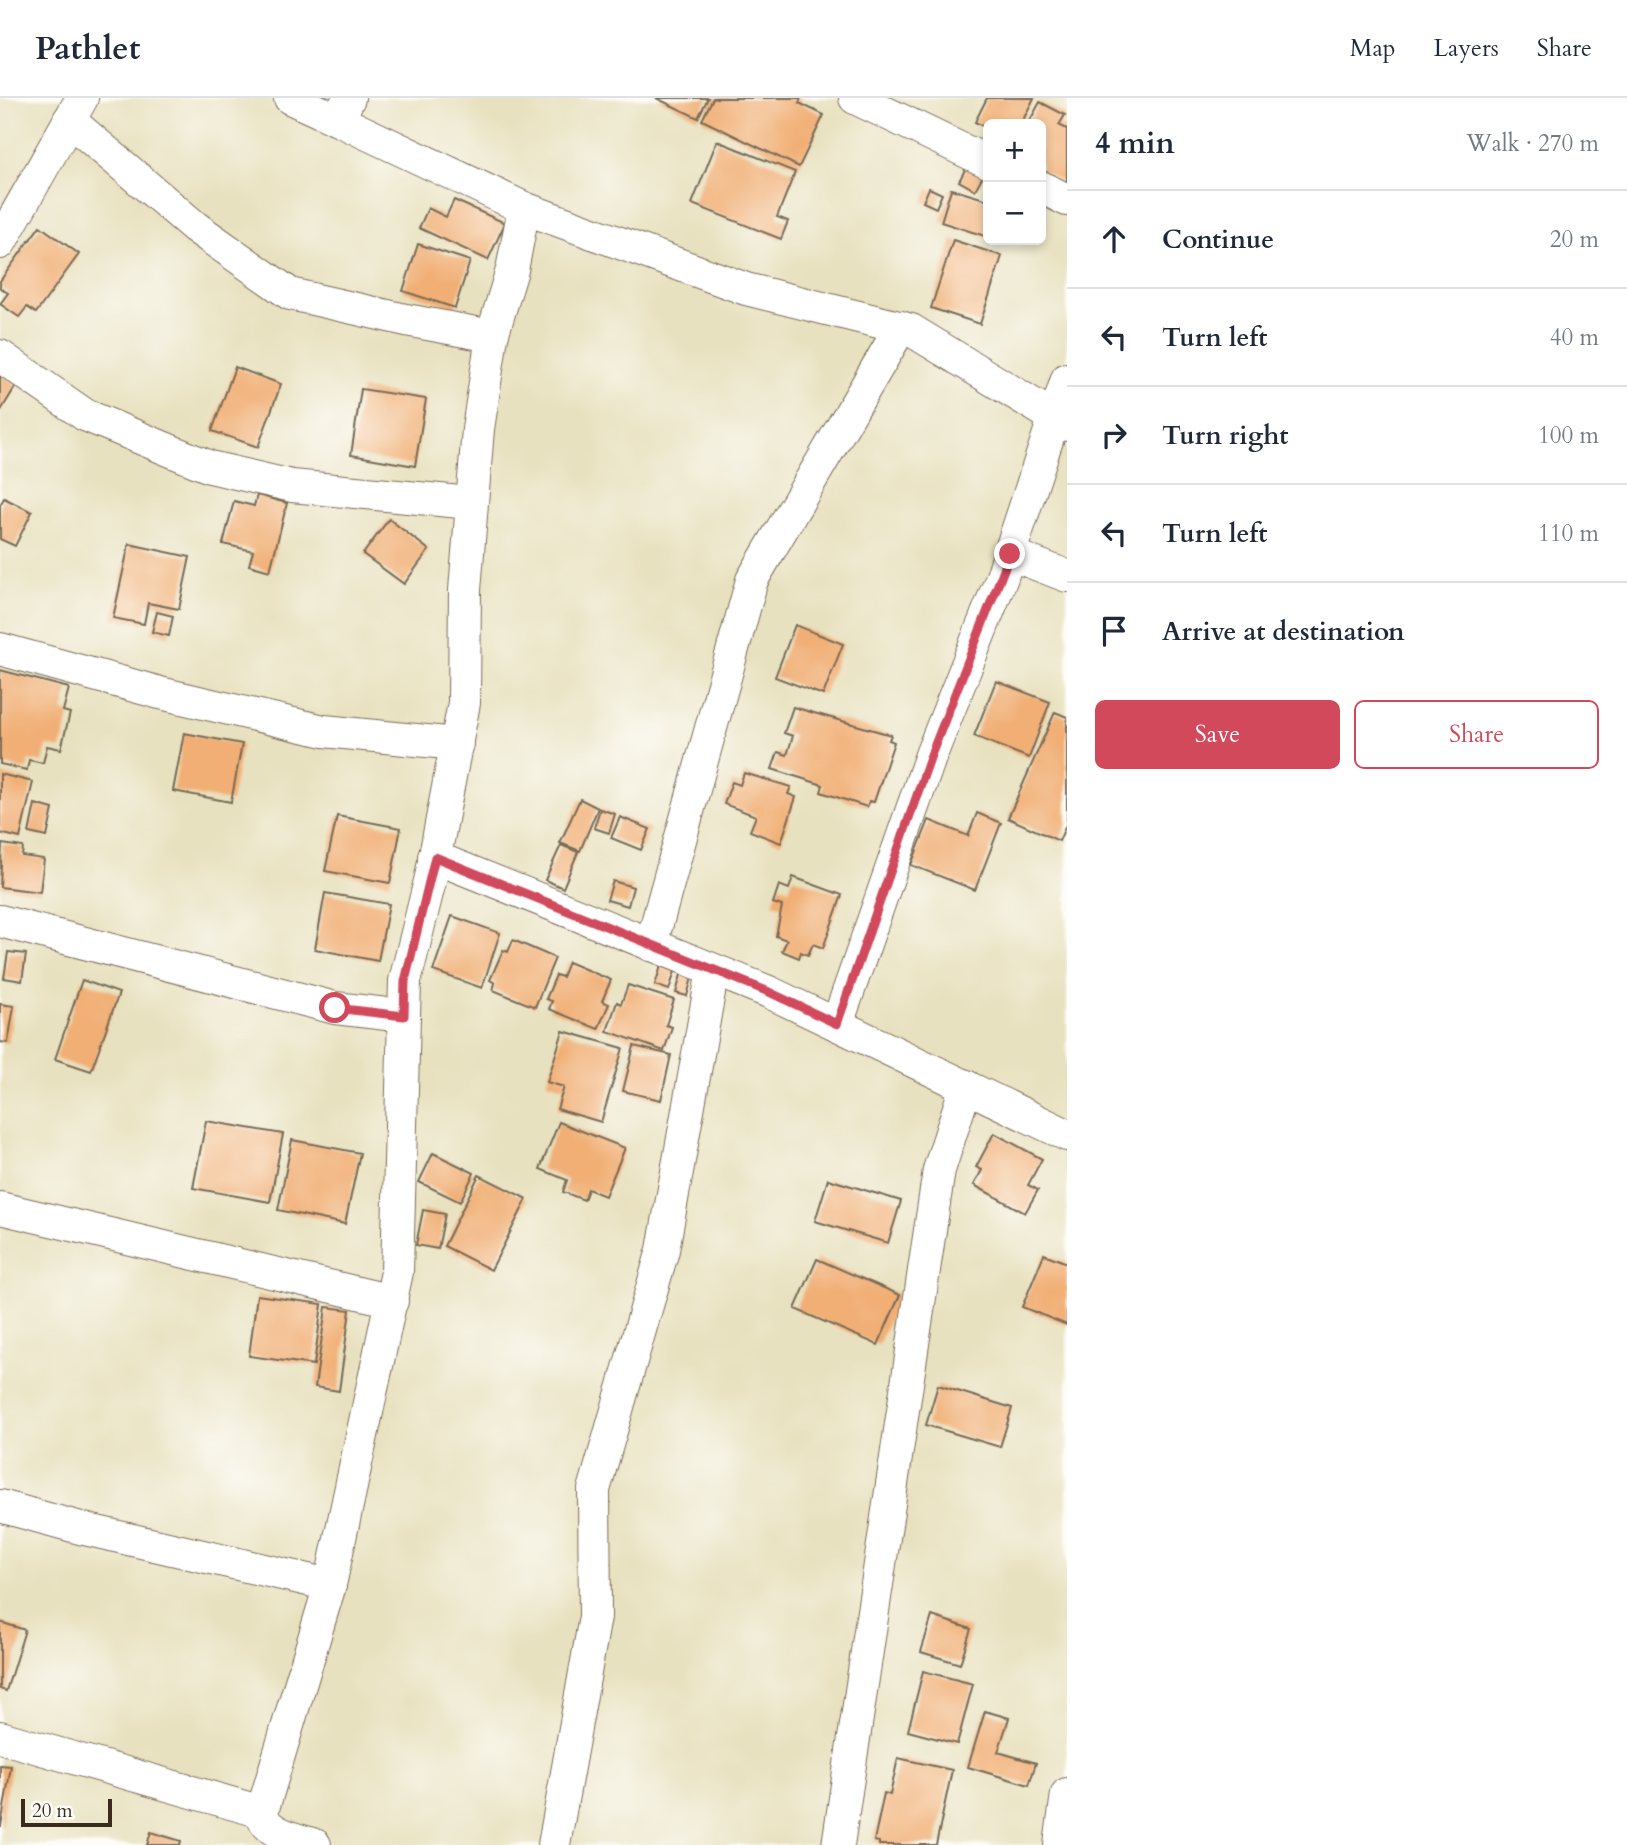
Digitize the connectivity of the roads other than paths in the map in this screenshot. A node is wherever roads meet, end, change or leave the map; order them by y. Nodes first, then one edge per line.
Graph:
1 (290, 98) edge
2 (855, 98) edge
3 (75, 109) edge
4 (343, 109) edge
5 (983, 160) edge
6 (1046, 190) edge
7 (1067, 200) edge
8 (524, 208) junction
9 (8, 212) edge
10 (0, 243) edge
11 (901, 327) junction
12 (492, 336) junction
13 (0, 356) edge
14 (1067, 379) edge
15 (1061, 422) edge
16 (471, 503) junction
17 (1010, 554) junction
18 (1067, 576) edge
19 (0, 649) edge
20 (457, 744) junction
21 (435, 857) junction
22 (0, 921) edge
23 (651, 944) junction
24 (713, 970) junction
25 (404, 1016) junction
26 (837, 1024) junction
27 (966, 1086) junction
28 (1067, 1135) edge
29 (0, 1208) edge
30 (392, 1301) junction
31 (0, 1506) edge
32 (330, 1586) junction
33 (0, 1737) edge
34 (1067, 1794) edge
35 (262, 1812) junction
36 (315, 1845) edge
37 (554, 1845) edge
38 (838, 1845) edge
39 (1060, 1845) edge

1 - 4 street
2 - 5 street
3 - 9 street
3 - 12 street
4 - 8 street
6 - 7 street
8 - 11 street
8 - 12 street
9 - 10 street
11 - 15 street
11 - 23 street
12 - 16 street
13 - 16 street
14 - 15 street
15 - 17 street
16 - 20 street
17 - 18 street
17 - 26 street
19 - 20 street
20 - 21 street
21 - 23 street
21 - 25 street
22 - 25 street
23 - 24 street
24 - 26 street
24 - 37 street
25 - 30 street
26 - 27 street
27 - 28 street
27 - 38 street
29 - 30 street
30 - 32 street
31 - 32 street
32 - 35 street
33 - 35 street
34 - 39 street
35 - 36 street

